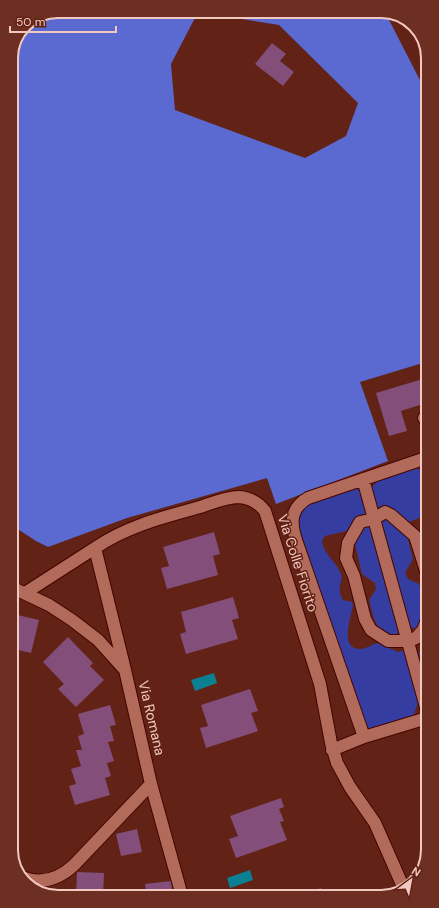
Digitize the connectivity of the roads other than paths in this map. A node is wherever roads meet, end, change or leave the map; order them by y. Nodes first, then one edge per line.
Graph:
1 (421, 463) edge
2 (363, 479) junction
3 (374, 519) junction
4 (95, 548) junction
5 (421, 557) edge
6 (18, 590) edge
7 (25, 593) junction
8 (421, 632) edge
9 (409, 641) junction
10 (125, 670) junction
11 (421, 688) edge
12 (421, 720) edge
13 (364, 737) junction
14 (332, 750) junction
15 (151, 784) junction
16 (33, 881) edge
17 (402, 884) edge
18 (180, 890) edge

1 - 2 street
2 - 3 street
2 - 13 street
3 - 5 street
3 - 9 street
3 - 9 street
4 - 7 street, Via Colle Fiorito
4 - 10 street
4 - 14 street, Via Colle Fiorito
6 - 7 street, Via Romana
7 - 10 street, Via Romana
8 - 9 street
9 - 11 street
10 - 15 street, Via Romana
12 - 13 street
13 - 14 street
14 - 17 street, Via Colle Fiorito
15 - 16 street
15 - 18 street, Via Romana

